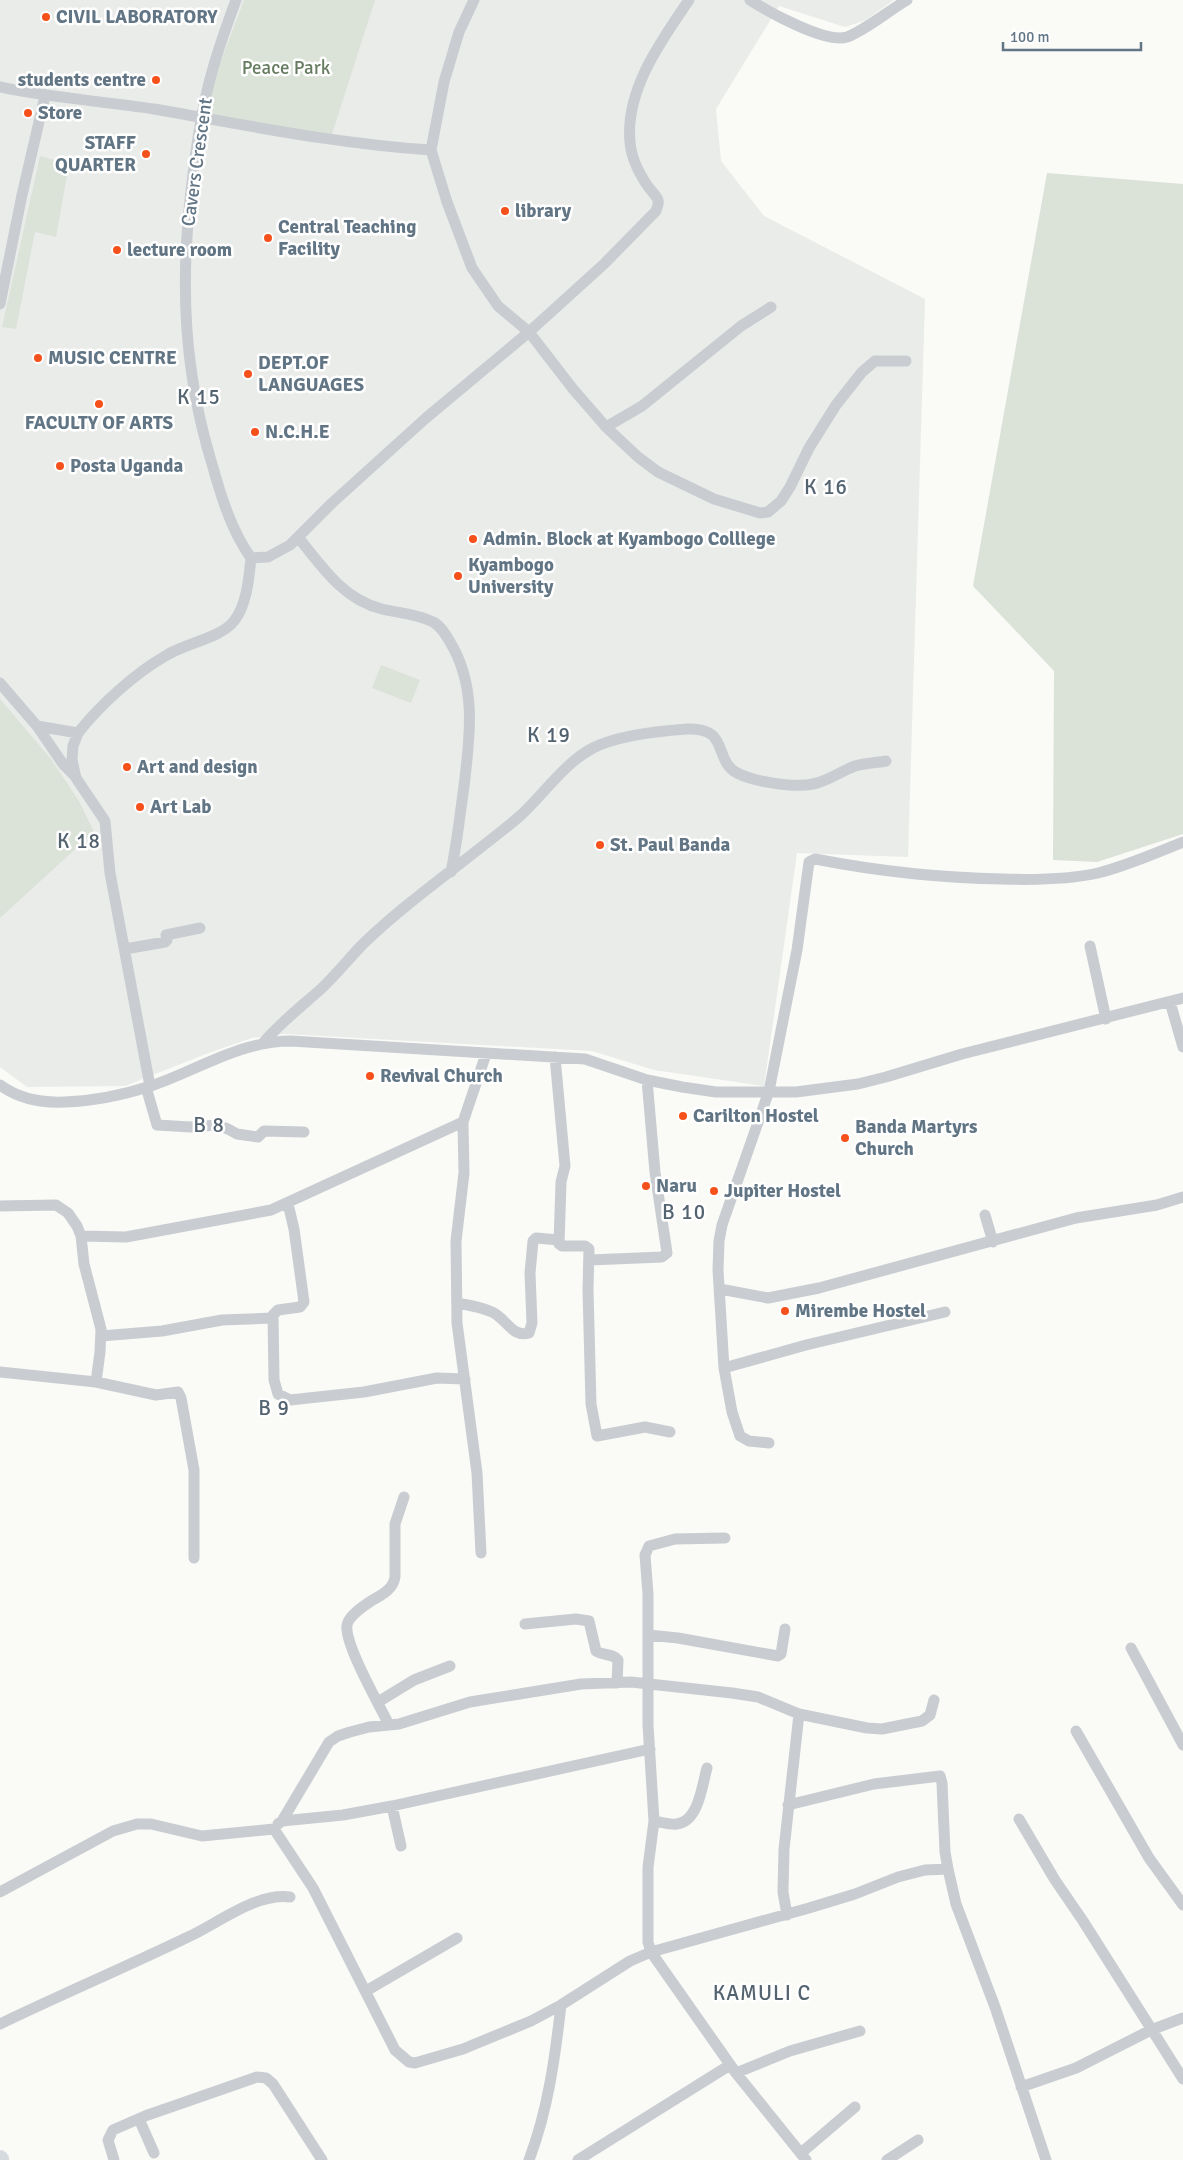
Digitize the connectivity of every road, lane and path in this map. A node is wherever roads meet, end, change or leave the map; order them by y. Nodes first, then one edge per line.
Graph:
1 (236, 0) edge
2 (474, 0) edge
3 (689, 0) edge
4 (750, 0) edge
5 (906, 0) edge
6 (0, 87) edge
7 (45, 96) junction
8 (201, 118) junction
9 (431, 150) junction
10 (0, 304) edge
11 (771, 307) dead end
12 (529, 332) junction
13 (906, 361) dead end
14 (606, 427) junction
15 (298, 537) junction
16 (251, 558) junction
17 (0, 683) edge
18 (37, 726) junction
19 (78, 733) junction
20 (886, 761) dead end
21 (76, 778) junction
22 (1183, 842) edge
23 (451, 872) junction
24 (200, 928) dead end
25 (1090, 946) dead end
26 (124, 949) junction
27 (1183, 998) edge
28 (1170, 1002) junction
29 (1106, 1019) junction
30 (263, 1043) junction
31 (1183, 1047) edge
32 (486, 1054) junction
33 (555, 1057) junction
34 (647, 1080) junction
35 (0, 1085) edge
36 (148, 1087) junction
37 (769, 1091) junction
38 (462, 1122) junction
39 (304, 1132) dead end
40 (1183, 1197) edge
41 (288, 1204) junction
42 (0, 1206) edge
43 (986, 1215) dead end
44 (81, 1236) junction
45 (559, 1240) junction
46 (993, 1242) junction
47 (590, 1260) junction
48 (720, 1289) junction
49 (457, 1303) junction
50 (945, 1312) dead end
51 (272, 1318) junction
52 (101, 1336) junction
53 (724, 1368) junction
54 (0, 1372) edge
55 (465, 1379) junction
56 (96, 1382) junction
57 (670, 1432) dead end
58 (769, 1443) dead end
59 (404, 1497) dead end
60 (725, 1538) dead end
61 (481, 1553) dead end
62 (194, 1558) dead end
63 (525, 1624) dead end
64 (785, 1629) dead end
65 (648, 1635) junction
66 (1131, 1648) dead end
67 (450, 1666) dead end
68 (617, 1683) junction
69 (648, 1684) junction
70 (934, 1700) dead end
71 (378, 1702) junction
72 (799, 1714) junction
73 (389, 1725) junction
74 (1076, 1731) dead end
75 (1182, 1740) edge
76 (650, 1749) junction
77 (707, 1768) dead end
78 (392, 1806) junction
79 (788, 1806) junction
80 (1019, 1819) dead end
81 (654, 1821) junction
82 (278, 1825) junction
83 (401, 1846) dead end
84 (948, 1869) junction
85 (0, 1892) edge
86 (290, 1897) dead end
87 (1183, 1905) edge
88 (786, 1914) junction
89 (458, 1938) dead end
90 (650, 1952) junction
91 (366, 1991) junction
92 (561, 2005) junction
93 (1183, 2018) edge
94 (0, 2024) edge
95 (1151, 2030) junction
96 (860, 2031) dead end
97 (733, 2069) junction
98 (1183, 2079) edge
99 (1021, 2087) junction
100 (855, 2107) dead end
101 (139, 2119) junction
102 (918, 2140) dead end
103 (154, 2153) dead end
104 (803, 2158) edge
105 (114, 2160) edge
106 (322, 2160) edge
107 (529, 2160) edge
108 (578, 2160) edge
109 (887, 2160) edge
110 (1046, 2160) edge

1 - 8 street, Cavers Crescent
2 - 9 street
3 - 12 street
4 - 5 street
6 - 7 street
7 - 8 street
7 - 10 street
8 - 9 street
8 - 16 street, Cavers Crescent
9 - 12 street
11 - 14 street
12 - 14 street
12 - 15 street
13 - 14 street
15 - 16 street
15 - 23 street
16 - 19 street
17 - 18 street
18 - 19 street
18 - 21 street
19 - 21 street
20 - 23 street
21 - 26 street
22 - 37 street
23 - 30 street
24 - 26 street
25 - 29 street
26 - 36 street
27 - 28 street
28 - 29 street
28 - 31 street
29 - 37 street
30 - 32 street
30 - 36 street
32 - 33 street
32 - 38 street
33 - 34 street
33 - 45 street
34 - 37 street
34 - 47 street
35 - 36 street
36 - 39 street
37 - 48 street
38 - 41 street
38 - 49 street
40 - 46 street
41 - 44 street
41 - 51 street
42 - 44 street
43 - 46 street
44 - 52 street
45 - 47 street
45 - 49 street
46 - 48 street
47 - 57 street
48 - 53 street
49 - 55 street
50 - 53 street
51 - 52 street
51 - 55 street
52 - 56 street
53 - 58 street
54 - 56 street
55 - 61 street
56 - 62 street
59 - 71 street
60 - 65 street
63 - 68 street
64 - 65 street
65 - 69 street
66 - 75 street
67 - 71 street
68 - 69 street
68 - 73 street
69 - 72 street
69 - 76 street
70 - 72 street
71 - 73 street
72 - 79 street
73 - 82 street
74 - 87 street
76 - 78 street
76 - 81 street
77 - 81 street
78 - 82 street
78 - 83 street
79 - 84 street
79 - 88 street
80 - 95 street
81 - 90 street
82 - 85 street
82 - 91 street
84 - 88 street
84 - 99 street
86 - 94 street
88 - 90 street
89 - 91 street
90 - 92 street
90 - 97 street
91 - 92 street
92 - 107 street
93 - 95 street
95 - 98 street
95 - 99 street
96 - 97 street
97 - 104 street
97 - 108 street
99 - 110 street
100 - 104 street
101 - 103 street
101 - 105 street
101 - 106 street
102 - 109 street

